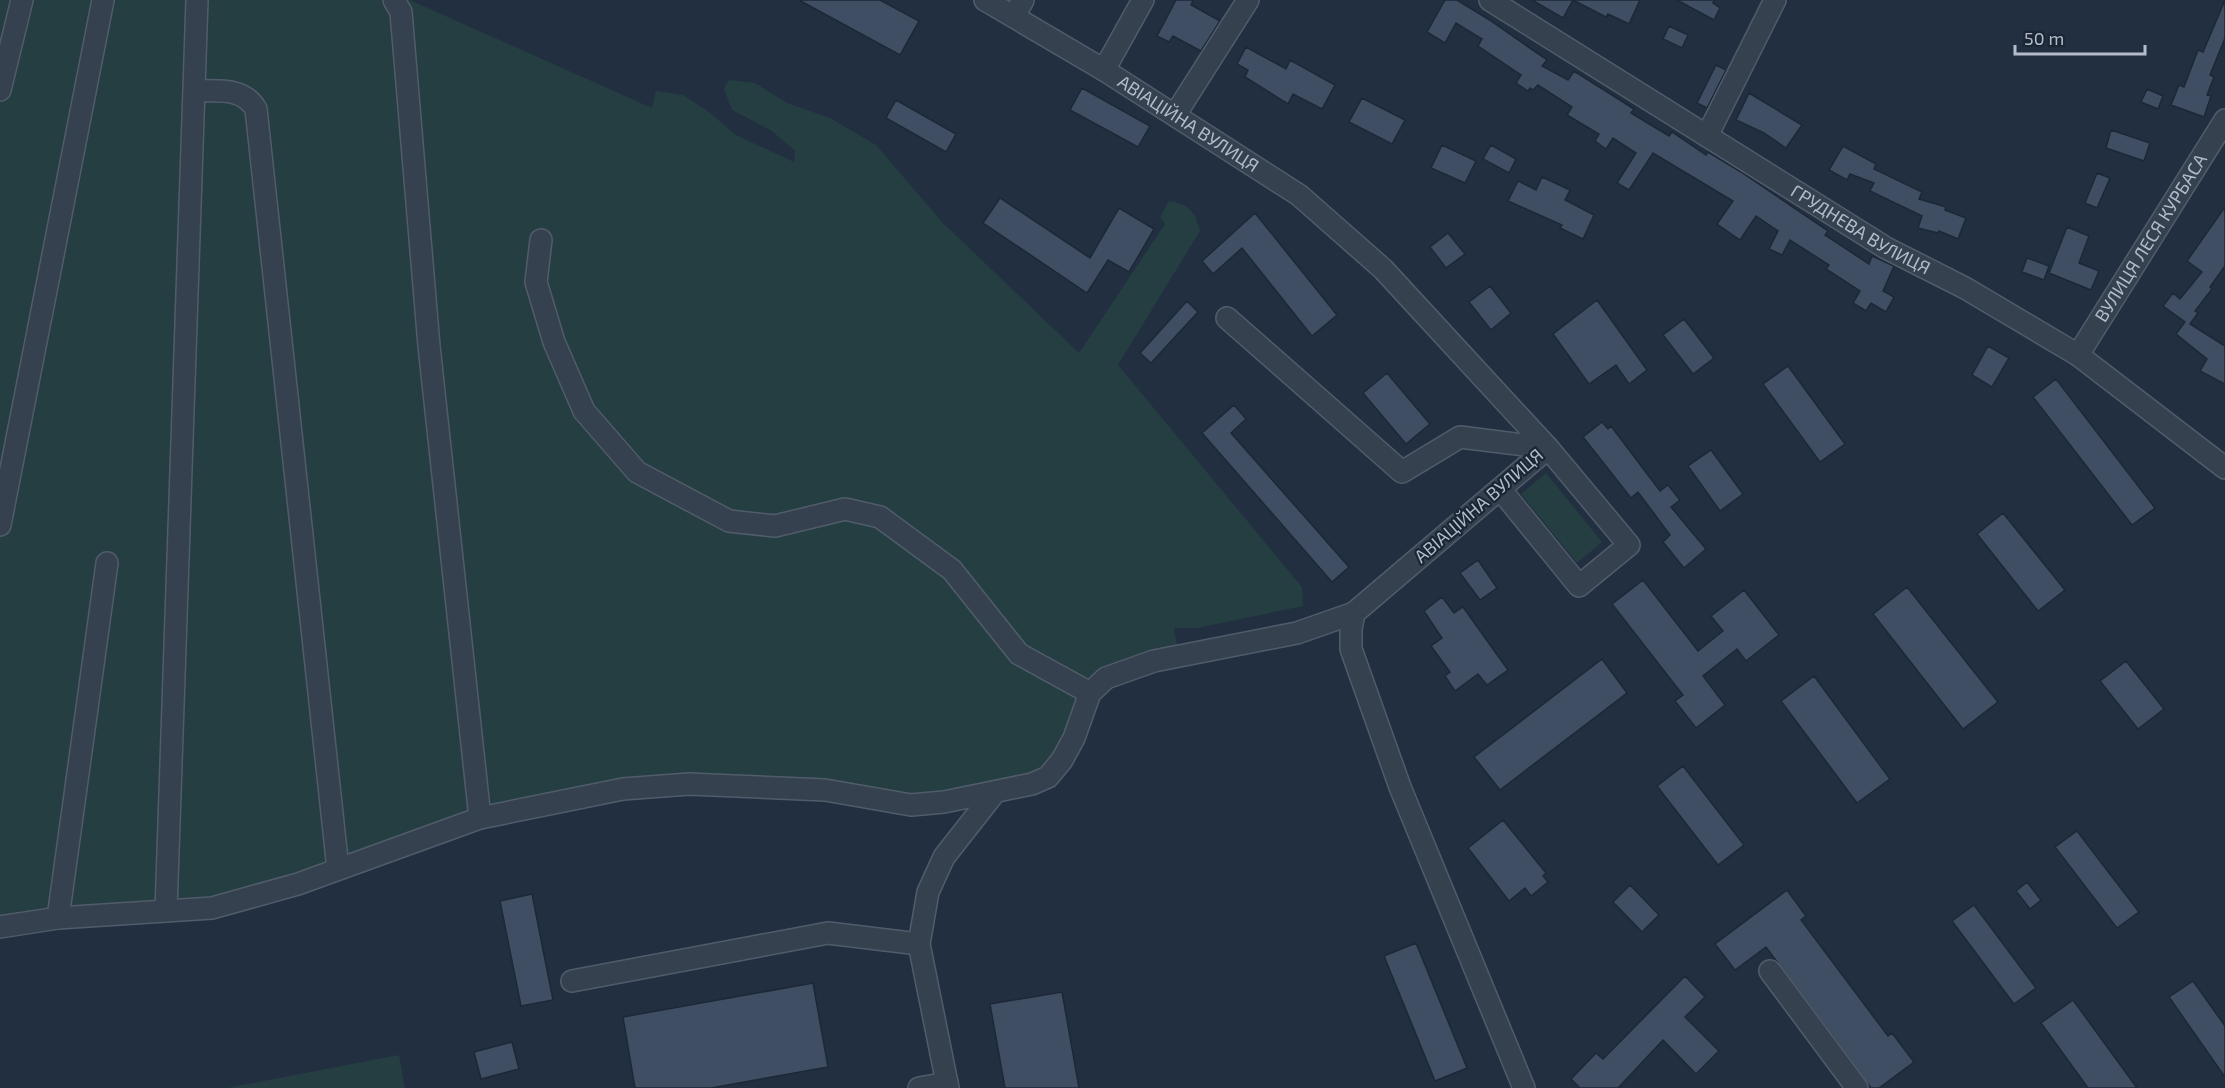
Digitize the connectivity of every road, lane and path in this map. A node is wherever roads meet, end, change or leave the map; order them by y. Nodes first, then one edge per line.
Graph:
1 (22, 0) edge
2 (103, 0) edge
3 (197, 0) edge
4 (394, 0) edge
5 (985, 0) edge
6 (1143, 0) edge
7 (1248, 0) edge
8 (1490, 0) edge
9 (1775, 0) edge
10 (1018, 8) edge
11 (1104, 70) junction
12 (0, 90) edge
13 (195, 91) junction
14 (1175, 115) junction
15 (2225, 120) edge
16 (1707, 136) junction
17 (542, 240) dead end
18 (1227, 318) dead end
19 (2078, 355) junction
20 (1548, 448) junction
21 (2225, 468) edge
22 (1500, 489) junction
23 (0, 525) edge
24 (107, 563) dead end
25 (1354, 613) junction
26 (1090, 693) junction
27 (995, 792) junction
28 (480, 818) junction
29 (338, 869) junction
30 (166, 911) junction
31 (58, 918) junction
32 (0, 927) edge
33 (920, 944) junction
34 (1770, 971) dead end
35 (572, 981) dead end
36 (947, 1086) edge
37 (919, 1088) edge
38 (1524, 1088) edge
39 (1857, 1088) edge

1 - 12 street
2 - 23 street
3 - 13 street
4 - 28 street
5 - 10 street, АВІАЦІЙНА ВУЛИЦЯ
6 - 11 street
7 - 14 street
8 - 16 street, ГРУДНЕВА ВУЛИЦЯ
9 - 16 street
10 - 11 street, АВІАЦІЙНА ВУЛИЦЯ
11 - 14 street, АВІАЦІЙНА ВУЛИЦЯ
13 - 29 street
13 - 30 street
14 - 20 street, АВІАЦІЙНА ВУЛИЦЯ
15 - 19 street, ВУЛИЦЯ ЛЕСЯ КУРБАСА
16 - 19 street, ГРУДНЕВА ВУЛИЦЯ
17 - 26 street
18 - 20 street
19 - 21 street, ГРУДНЕВА ВУЛИЦЯ
20 - 22 street, АВІАЦІЙНА ВУЛИЦЯ
20 - 22 street
22 - 25 street, АВІАЦІЙНА ВУЛИЦЯ
24 - 31 street
25 - 26 street
25 - 38 street
26 - 27 street
27 - 28 street
27 - 33 street
28 - 29 street
29 - 30 street
30 - 31 street
31 - 32 street
33 - 35 street
33 - 36 street
34 - 39 street
36 - 37 street

